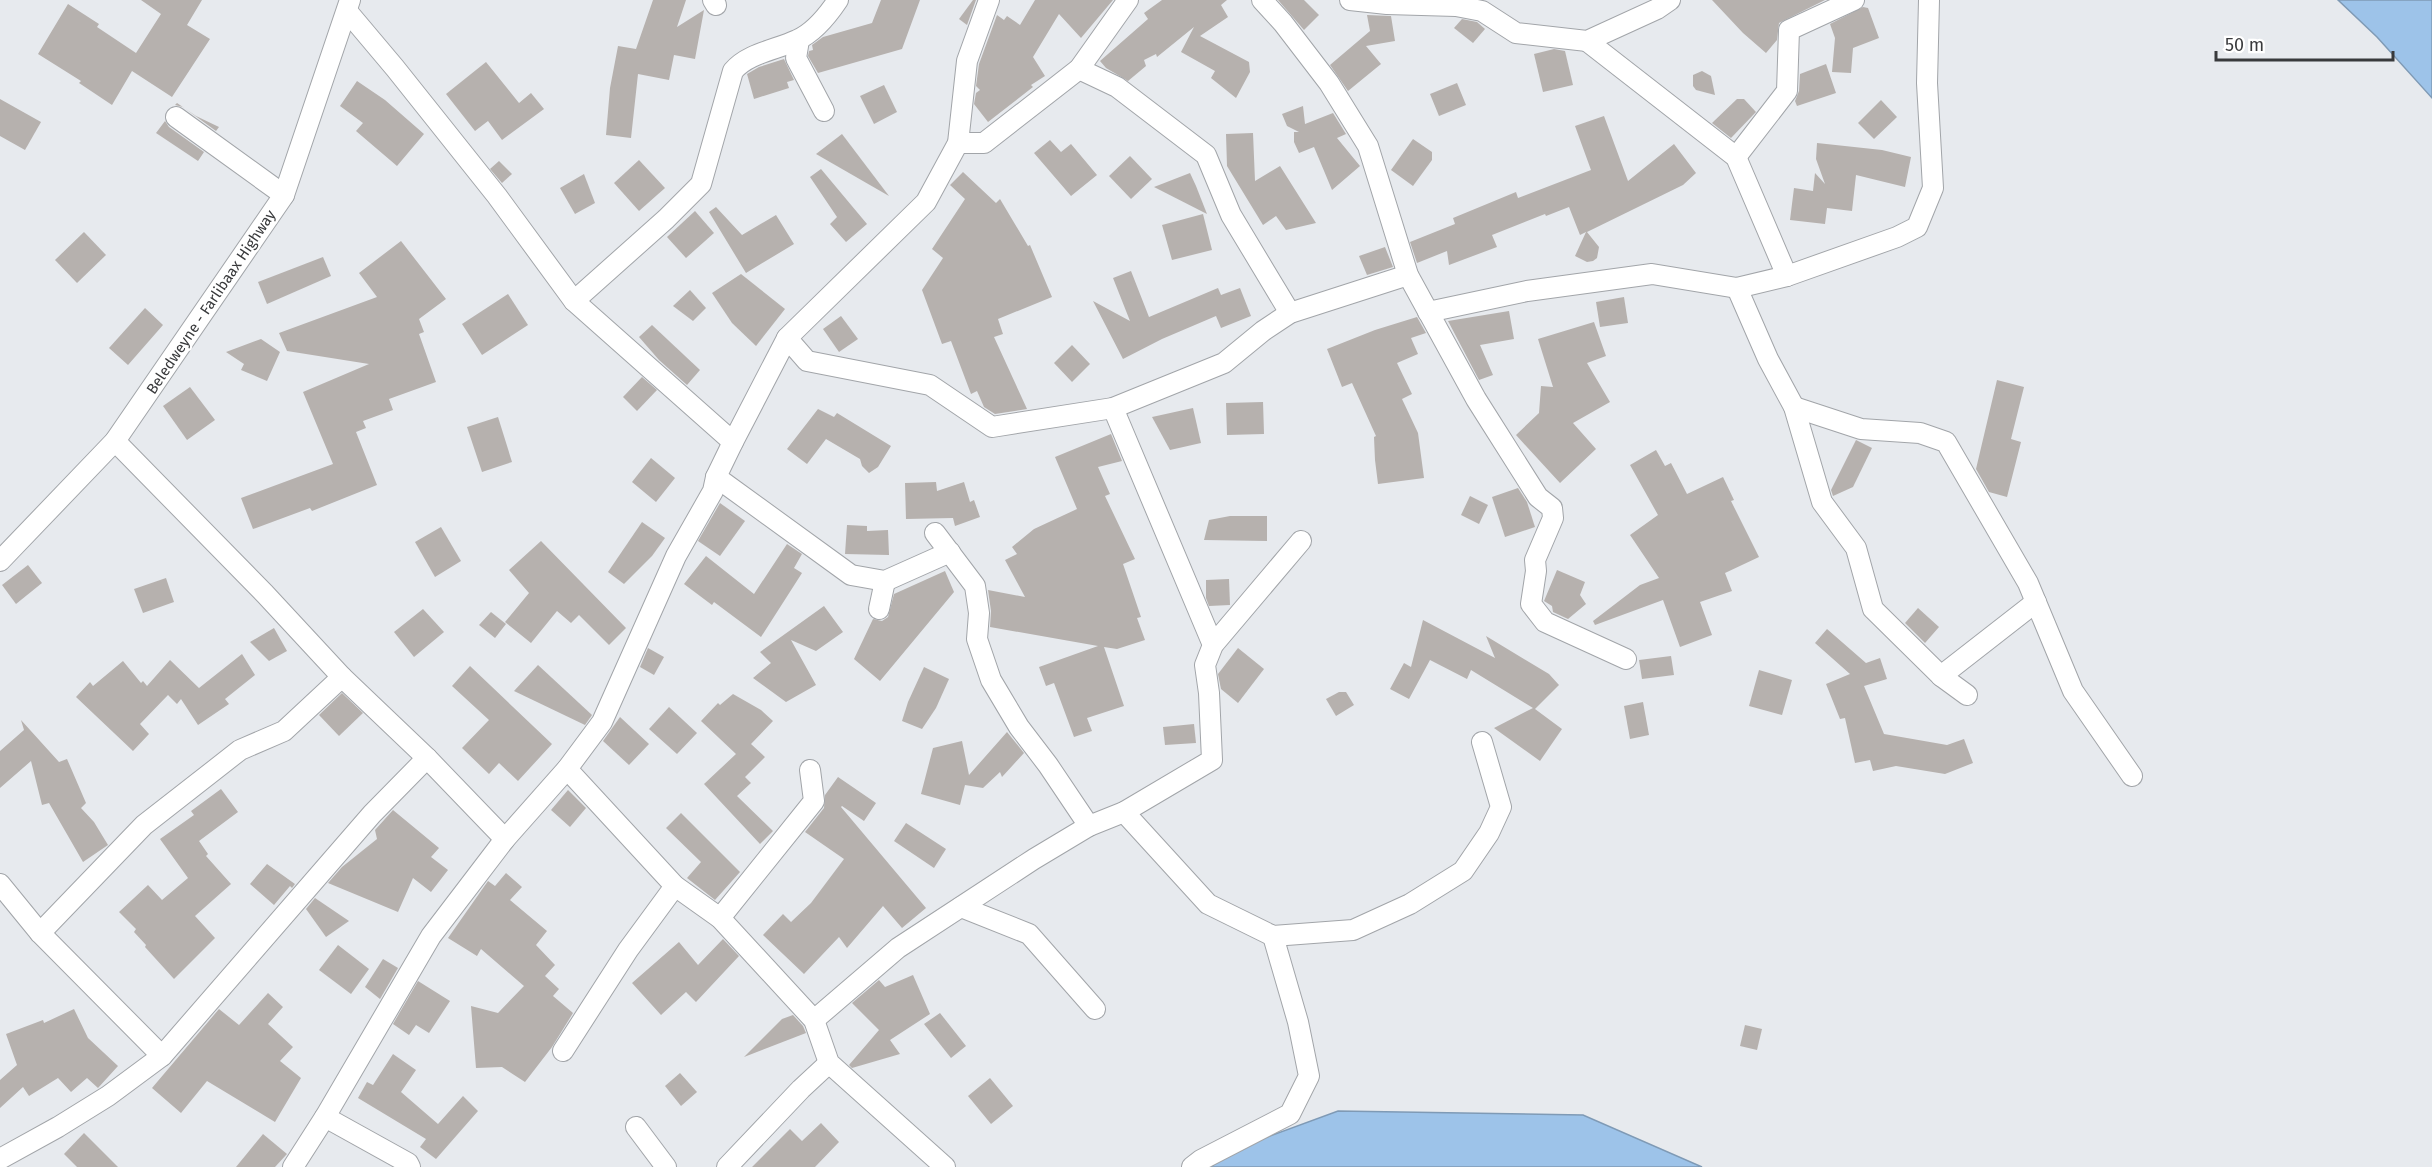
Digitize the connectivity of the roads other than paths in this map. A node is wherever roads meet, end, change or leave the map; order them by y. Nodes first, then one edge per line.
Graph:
1 (838, 0) edge
2 (989, 0) edge
3 (1128, 0) edge
4 (1262, 0) edge
5 (1350, 0) edge
6 (1671, 0) edge
7 (1854, 0) edge
8 (1929, 0) edge
9 (348, 5) edge
10 (799, 40) junction
11 (1587, 41) junction
12 (1079, 69) junction
13 (715, 99) dead end
14 (824, 111) dead end
15 (176, 117) dead end
16 (714, 140) junction
17 (958, 143) junction
18 (1736, 157) junction
19 (284, 195) junction
20 (1408, 275) junction
21 (1787, 276) junction
22 (1737, 288) junction
23 (574, 301) junction
24 (1428, 312) junction
25 (1290, 313) junction
26 (787, 338) junction
27 (1113, 408) junction
28 (1794, 408) junction
29 (116, 441) junction
30 (733, 442) junction
31 (716, 477) junction
32 (935, 533) dead end
33 (1301, 541) dead end
34 (950, 552) junction
35 (0, 561) edge
36 (885, 582) junction
37 (2036, 602) junction
38 (879, 609) dead end
39 (1214, 645) junction
40 (1626, 659) dead end
41 (1941, 676) junction
42 (342, 677) junction
43 (1967, 695) dead end
44 (1482, 742) dead end
45 (427, 758) junction
46 (567, 769) junction
47 (810, 770) dead end
48 (2132, 776) dead end
49 (1124, 812) junction
50 (1089, 826) junction
51 (505, 839) junction
52 (0, 884) edge
53 (675, 886) junction
54 (961, 907) junction
55 (720, 918) junction
56 (40, 933) junction
57 (1274, 936) junction
58 (1095, 1009) dead end
59 (814, 1020) junction
60 (563, 1051) dead end
61 (162, 1056) junction
62 (829, 1063) junction
63 (326, 1117) junction
64 (636, 1126) dead end
65 (0, 1159) edge
66 (293, 1167) edge
67 (410, 1167) edge
68 (666, 1167) edge
69 (726, 1167) edge
70 (945, 1167) edge
71 (1192, 1167) edge

1 - 10 street
2 - 17 street
3 - 12 street
4 - 20 street
5 - 11 street
6 - 11 street
7 - 18 street
8 - 21 street
9 - 19 street, Beledweyne - Farlibaax Highway
9 - 23 street
10 - 14 street
10 - 16 street
11 - 18 street
12 - 17 street
12 - 25 street
13 - 16 street
15 - 19 street
16 - 23 street
17 - 26 street
18 - 21 street
19 - 29 street, Beledweyne - Farlibaax Highway
20 - 24 street
20 - 25 street
21 - 22 street
22 - 24 street
22 - 28 street
23 - 30 street
24 - 40 street
25 - 27 street
26 - 27 street
26 - 30 street
27 - 39 street
28 - 37 street
28 - 41 street
29 - 35 street, Beledweyne - Farlibaax Highway
29 - 42 street
30 - 31 street
31 - 36 street
31 - 46 street
32 - 34 street
33 - 39 street
34 - 36 street
34 - 50 street
36 - 38 street
37 - 41 street
37 - 48 street
39 - 49 street
41 - 43 street
42 - 45 street
42 - 56 street
44 - 57 street
45 - 51 street
45 - 61 street
46 - 51 street
46 - 53 street
47 - 55 street
49 - 50 street
49 - 57 street
50 - 54 street
51 - 63 street
52 - 56 street
53 - 55 street
53 - 60 street
54 - 58 street
54 - 59 street
55 - 59 street
56 - 61 street
57 - 71 street
59 - 62 street
61 - 65 street
62 - 69 street
62 - 70 street
63 - 66 street
63 - 67 street
64 - 68 street

